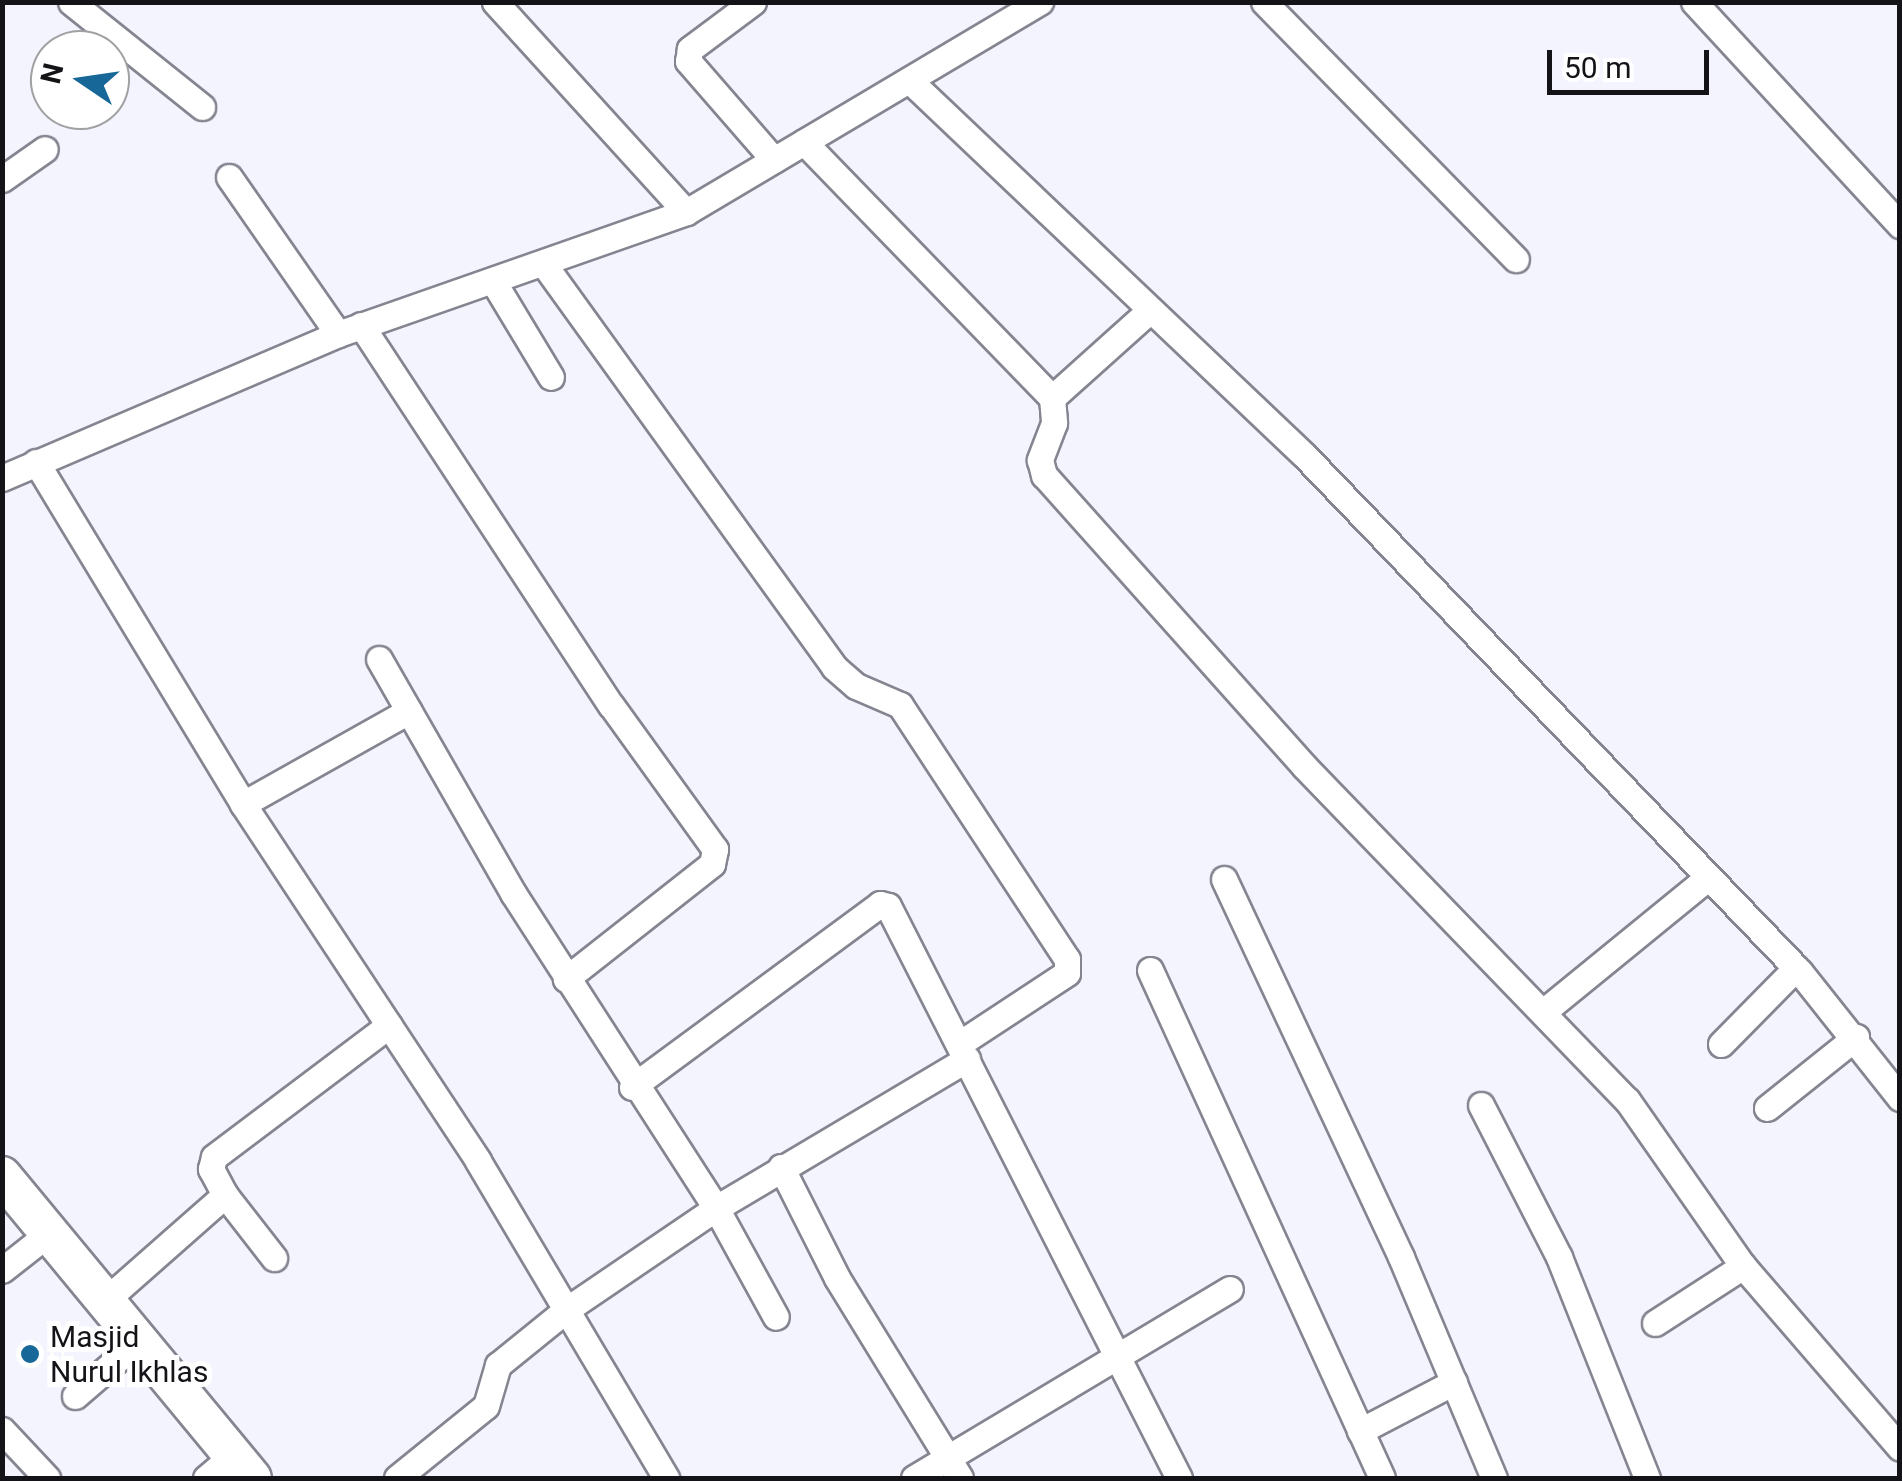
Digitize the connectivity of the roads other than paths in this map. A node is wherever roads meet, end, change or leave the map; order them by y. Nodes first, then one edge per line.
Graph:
1 (71, 2) edge
2 (495, 2) edge
3 (1264, 2) edge
4 (1694, 2) edge
5 (1040, 3) edge
6 (748, 4) edge
7 (909, 80) junction
8 (202, 107) dead end
9 (804, 142) junction
10 (45, 149) dead end
11 (774, 160) junction
12 (228, 177) dead end
13 (2, 178) edge
14 (686, 212) junction
15 (1900, 225) edge
16 (1516, 259) dead end
17 (542, 263) junction
18 (492, 280) junction
19 (1149, 311) junction
20 (349, 330) junction
21 (551, 377) dead end
22 (1052, 398) junction
23 (36, 462) junction
24 (2, 478) edge
25 (379, 659) dead end
26 (409, 711) junction
27 (243, 804) junction
28 (1224, 878) dead end
29 (1706, 879) junction
30 (1796, 968) junction
31 (1150, 970) dead end
32 (566, 979) junction
33 (1543, 1012) junction
34 (389, 1025) junction
35 (1856, 1037) junction
36 (1720, 1044) dead end
37 (963, 1051) junction
38 (632, 1088) junction
39 (1900, 1098) edge
40 (1481, 1105) dead end
41 (1767, 1108) dead end
42 (781, 1167) junction
43 (2, 1176) edge
44 (225, 1195) junction
45 (716, 1208) junction
46 (48, 1233) junction
47 (274, 1258) dead end
48 (1743, 1266) junction
49 (2, 1270) edge
50 (1230, 1289) dead end
51 (108, 1298) junction
52 (566, 1310) junction
53 (776, 1318) dead end
54 (1655, 1324) dead end
55 (141, 1338) junction
56 (1116, 1354) junction
57 (1454, 1382) junction
58 (75, 1396) dead end
59 (2, 1430) edge
60 (1360, 1432) junction
61 (1900, 1448) edge
62 (954, 1469) edge
63 (230, 1471) edge
64 (47, 1478) edge
65 (396, 1478) edge
66 (666, 1478) edge
67 (914, 1478) edge
68 (1178, 1478) edge
69 (1382, 1478) edge
70 (1494, 1478) edge
71 (1647, 1478) edge

1 - 8 street
2 - 14 street
3 - 16 street
4 - 15 street
5 - 7 street
6 - 11 street
7 - 9 street
7 - 19 street
9 - 11 street
9 - 22 street
10 - 13 street
11 - 14 street
12 - 20 street
14 - 17 street
17 - 18 street
17 - 37 street
18 - 20 street
18 - 21 street
19 - 22 street
19 - 29 street
20 - 23 street
20 - 32 street
22 - 33 street
23 - 24 street
23 - 27 street
25 - 26 street
26 - 27 street
26 - 32 street
27 - 34 street
28 - 57 street
29 - 30 street
29 - 33 street
30 - 35 street
30 - 36 street
31 - 60 street
32 - 38 street
33 - 48 street
34 - 44 street
34 - 52 street
35 - 39 street
35 - 41 street
37 - 38 street
37 - 42 street
37 - 56 street
38 - 45 street
40 - 71 street
42 - 45 street
42 - 62 street
43 - 46 highway
44 - 47 street
44 - 51 street
45 - 52 street
45 - 53 street
46 - 49 street
46 - 51 highway
48 - 54 street
48 - 61 street
50 - 56 street
51 - 55 highway
52 - 65 street
52 - 66 street
55 - 58 street
55 - 63 highway
56 - 62 street
56 - 68 street
57 - 60 street
57 - 70 street
59 - 64 street
60 - 69 street
62 - 67 street

